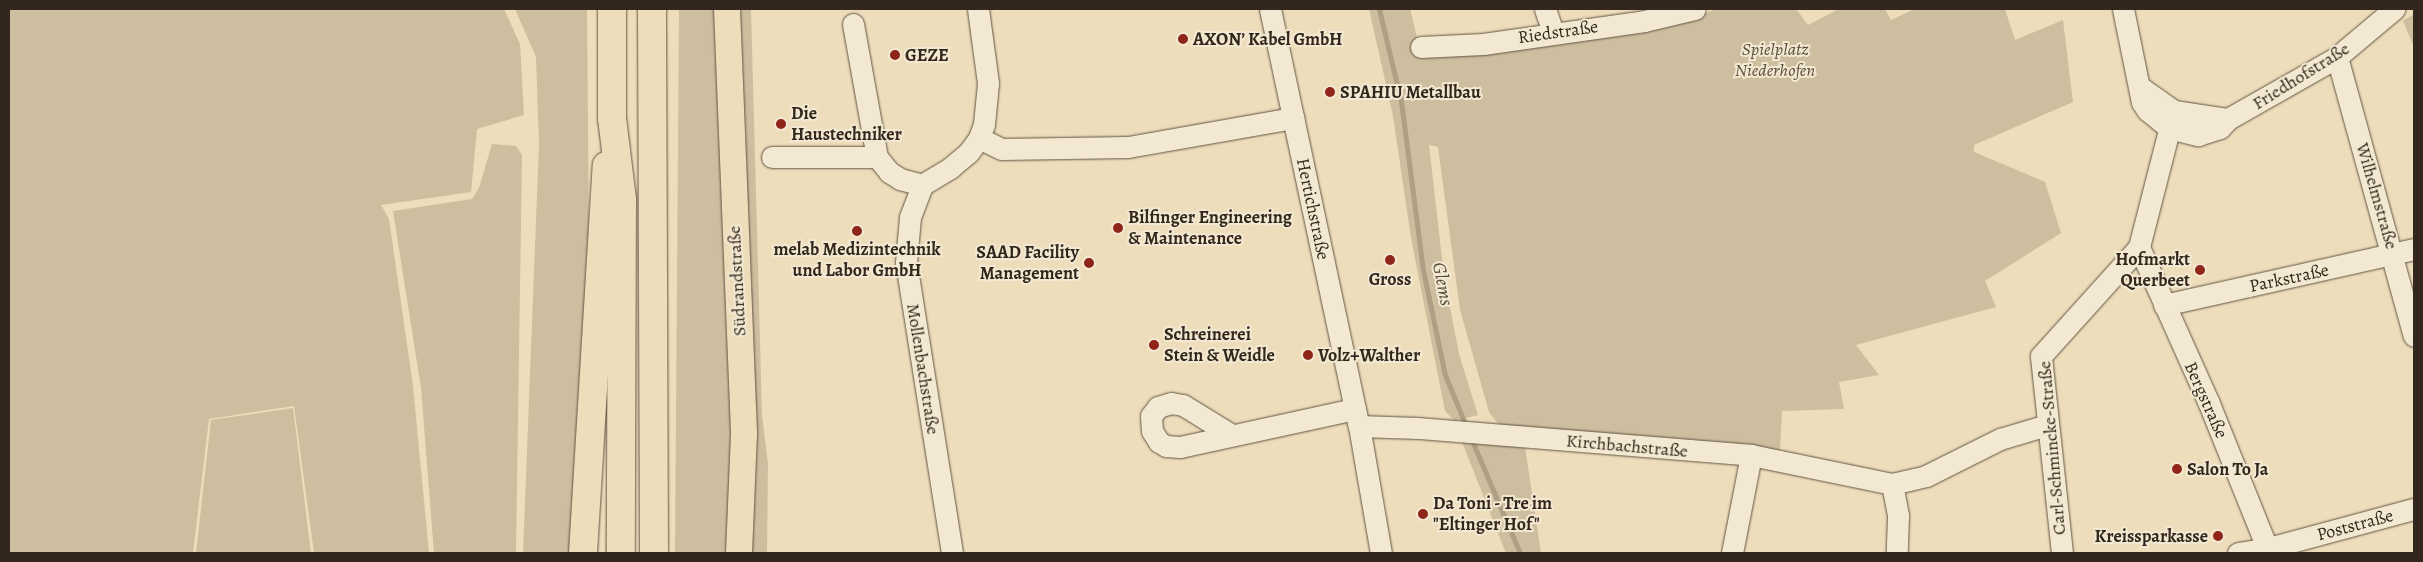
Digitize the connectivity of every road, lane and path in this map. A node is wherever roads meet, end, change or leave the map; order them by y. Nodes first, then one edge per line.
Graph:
1 (612, 9) edge
2 (652, 9) edge
3 (726, 9) edge
4 (978, 9) edge
5 (1270, 9) edge
6 (1545, 9) edge
7 (1695, 9) edge
8 (2123, 9) edge
9 (2394, 9) edge
10 (853, 24) dead end
11 (1553, 32) junction
12 (1421, 47) dead end
13 (2338, 57) junction
14 (612, 118) junction
15 (1293, 118) junction
16 (2172, 120) junction
17 (979, 138) junction
18 (772, 157) dead end
19 (878, 157) junction
20 (922, 186) junction
21 (2139, 247) junction
22 (2414, 249) edge
23 (2393, 255) junction
24 (2164, 305) junction
25 (2414, 336) edge
26 (1357, 417) junction
27 (2046, 425) junction
28 (1230, 434) dead end
29 (1751, 455) junction
30 (1892, 484) junction
31 (2414, 509) edge
32 (2269, 551) edge
33 (583, 553) edge
34 (621, 553) edge
35 (654, 553) edge
36 (739, 553) edge
37 (952, 553) edge
38 (1381, 553) edge
39 (1732, 553) edge
40 (1898, 553) edge
41 (2062, 553) edge
42 (2238, 553) edge

1 - 14 highway
2 - 35 highway
3 - 36 main road, Südrandstraße
4 - 17 street
5 - 15 street, Hertichstraße
6 - 11 street
7 - 11 street, Riedstraße
8 - 16 street
9 - 13 street, Friedhofstraße
10 - 19 street
11 - 12 street, Riedstraße
13 - 16 street, Friedhofstraße
13 - 23 street, Wilhelmstraße
14 - 33 highway
14 - 34 highway
15 - 17 street
15 - 26 street, Hertichstraße
16 - 21 street
17 - 20 street
18 - 19 street
19 - 20 street
20 - 37 street, Mollenbachstraße
21 - 24 street, Bergstraße
21 - 27 street, Carl-Schmincke-Straße
22 - 23 street, Parkstraße
23 - 24 street, Parkstraße
23 - 25 street, Wilhelmstraße
24 - 32 street, Bergstraße
26 - 28 street
26 - 29 street, Kirchbachstraße
26 - 38 street, Hertichstraße
27 - 30 street, Kirchbachstraße
27 - 41 street, Carl-Schmincke-Straße
29 - 30 street, Kirchbachstraße
29 - 39 street
30 - 40 street
31 - 32 street, Poststraße
32 - 42 street, Poststraße

